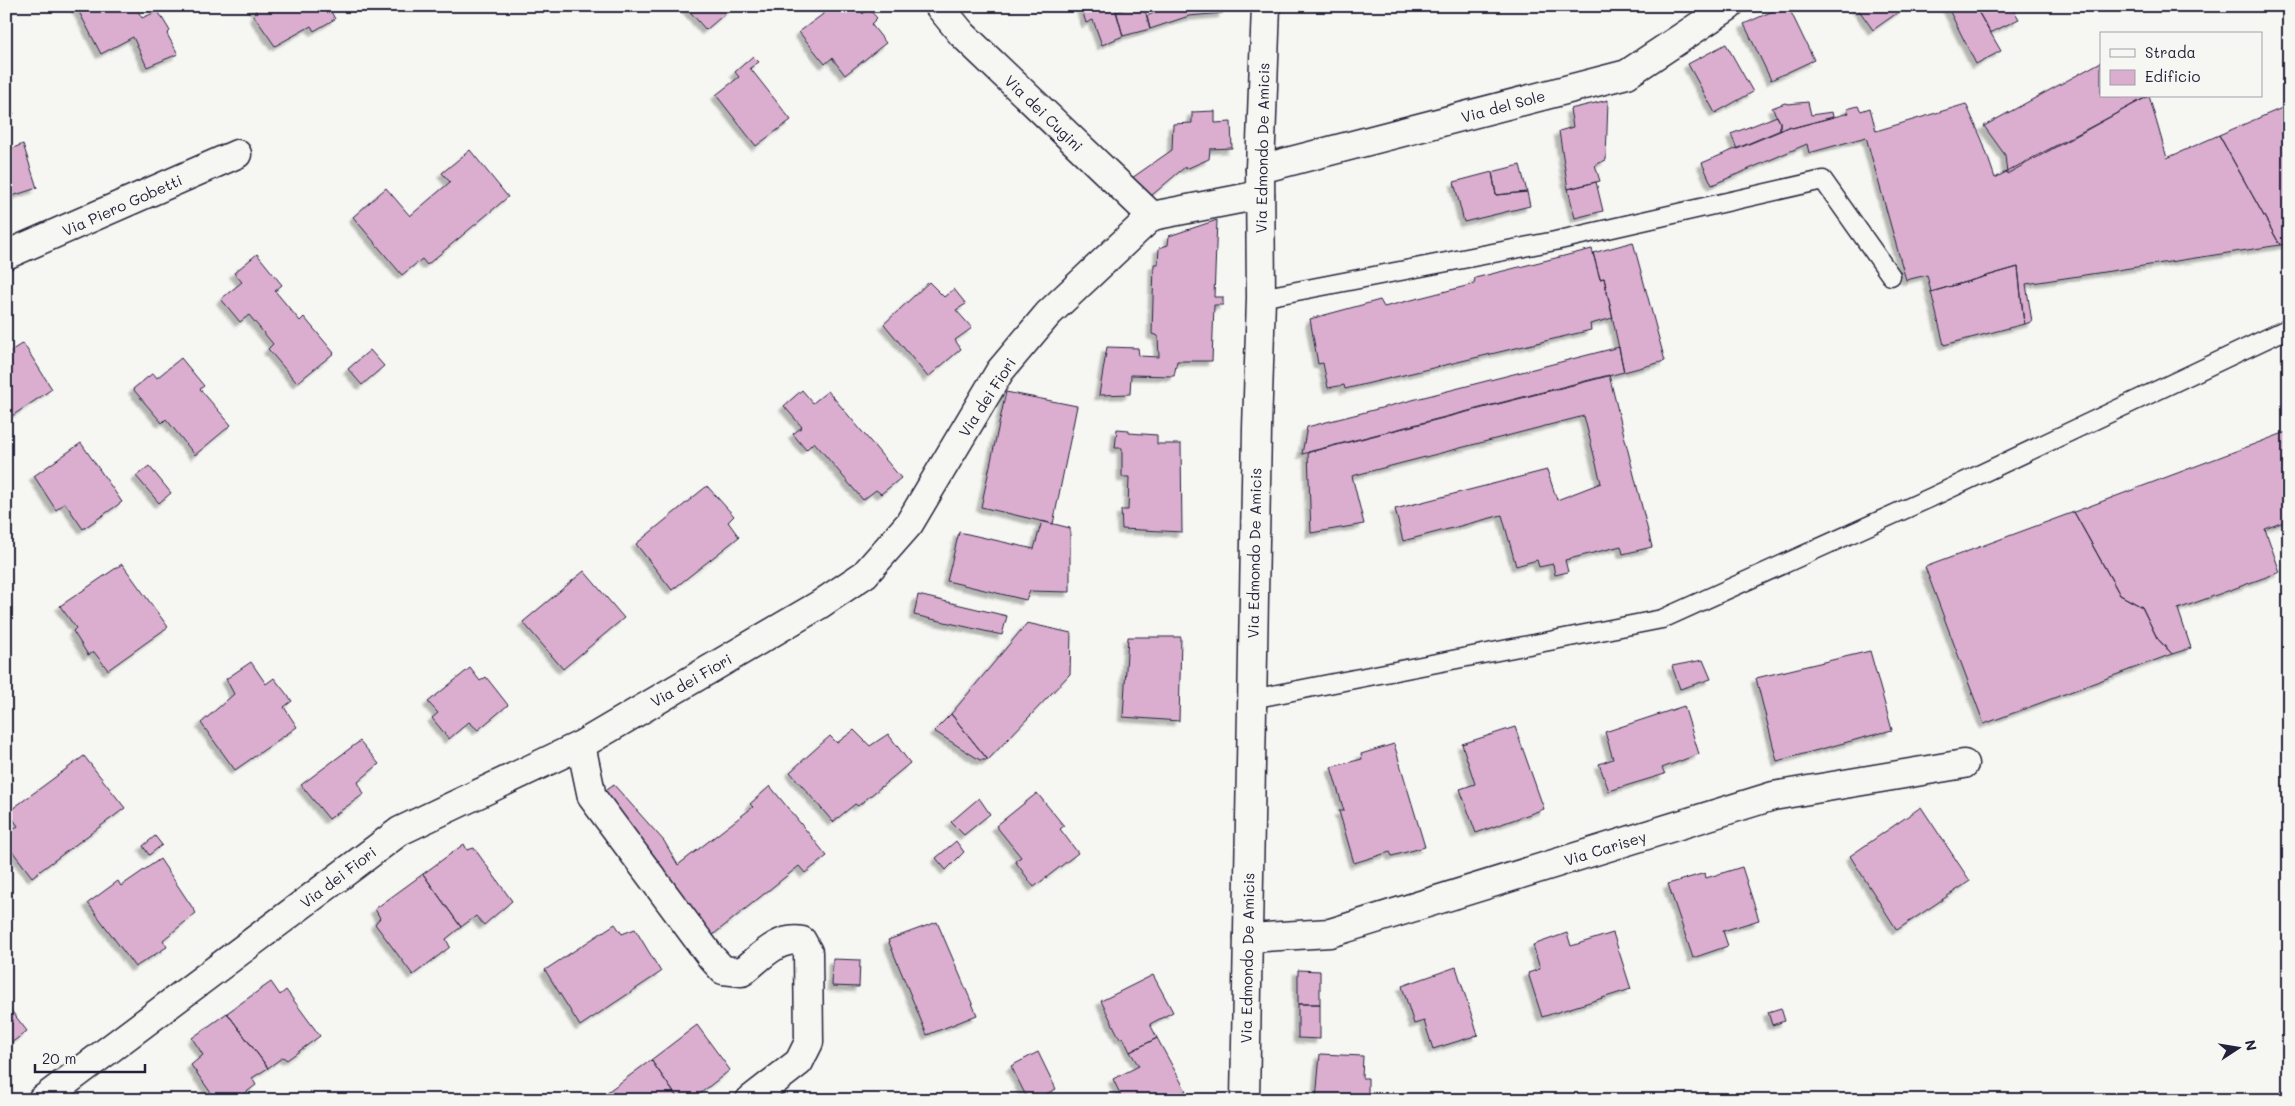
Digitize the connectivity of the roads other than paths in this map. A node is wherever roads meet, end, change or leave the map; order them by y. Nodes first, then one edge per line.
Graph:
1 (939, 6) edge
2 (1266, 6) edge
3 (1729, 6) edge
4 (237, 154) dead end
5 (1260, 182) junction
6 (1152, 216) junction
7 (6, 255) edge
8 (1892, 276) dead end
9 (1261, 298) junction
10 (2289, 328) edge
11 (1252, 699) junction
12 (581, 746) junction
13 (1964, 764) dead end
14 (1248, 938) junction
15 (1244, 1099) edge
16 (42, 1100) edge
17 (750, 1100) edge

1 - 6 street, Via dei Cugini
2 - 5 street, Via Edmondo De Amicis
3 - 5 street, Via del Sole
4 - 7 street, Via Piero Gobetti
5 - 6 street
5 - 9 street, Via Edmondo De Amicis
6 - 12 street, Via dei Fiori
8 - 9 lane
9 - 11 street, Via Edmondo De Amicis
10 - 11 lane
11 - 14 street, Via Edmondo De Amicis
12 - 16 street, Via dei Fiori
12 - 17 street
13 - 14 street, Via Carisey
14 - 15 street, Via Edmondo De Amicis

